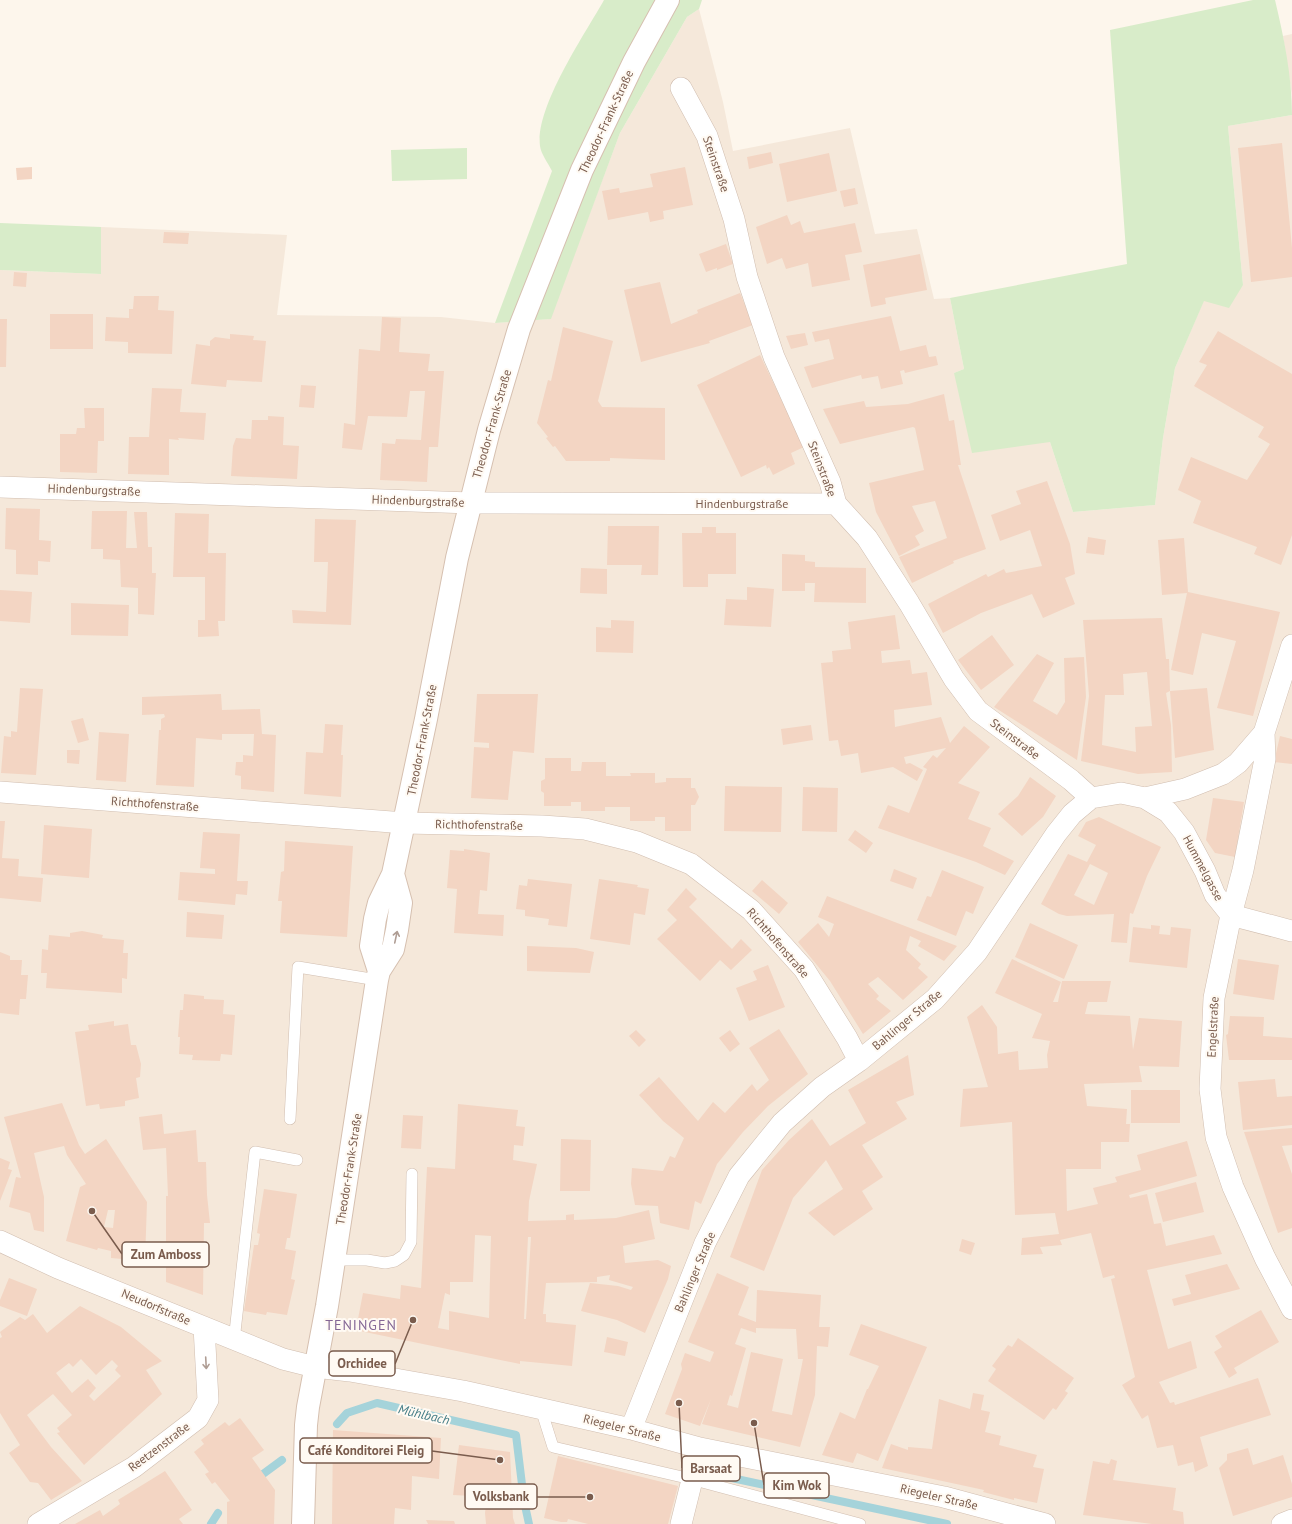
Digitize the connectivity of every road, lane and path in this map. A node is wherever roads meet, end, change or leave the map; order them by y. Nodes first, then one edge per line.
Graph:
1 (668, 0) edge
2 (680, 88) dead end
3 (0, 487) edge
4 (471, 503) junction
5 (836, 504) junction
6 (1292, 646) edge
7 (1264, 733) junction
8 (0, 792) edge
9 (1091, 798) junction
10 (1145, 798) junction
11 (405, 823) junction
12 (1231, 915) junction
13 (1292, 931) edge
14 (378, 975) junction
15 (859, 1061) junction
16 (290, 1119) dead end
17 (297, 1160) dead end
18 (412, 1174) dead end
19 (0, 1241) edge
20 (334, 1260) junction
21 (1292, 1309) edge
22 (204, 1327) junction
23 (234, 1341) junction
24 (315, 1367) junction
25 (541, 1409) junction
26 (631, 1429) junction
27 (700, 1448) junction
28 (691, 1479) junction
29 (1292, 1520) edge
30 (38, 1524) edge
31 (303, 1524) edge
32 (682, 1524) edge
33 (860, 1524) edge
34 (1045, 1524) edge
35 (1282, 1524) edge

1 - 4 main road, Theodor-Frank-Straße
2 - 5 street, Steinstraße
3 - 4 street, Hindenburgstraße
4 - 5 street, Hindenburgstraße
4 - 11 main road, Theodor-Frank-Straße
5 - 9 street, Steinstraße
6 - 7 street
7 - 10 street
7 - 12 street, Engelstraße
8 - 11 street, Richthofenstraße
9 - 10 street
9 - 15 street, Bahlinger Straße
10 - 12 street, Hummelgasse
11 - 14 main road, Theodor-Frank-Straße
11 - 15 street, Richthofenstraße
12 - 13 street
12 - 21 street, Engelstraße
14 - 16 lane
14 - 20 main road, Theodor-Frank-Straße
15 - 26 street, Bahlinger Straße
17 - 23 lane
18 - 20 lane
19 - 22 street, Neudorfstraße
20 - 24 main road, Theodor-Frank-Straße
22 - 23 street, Neudorfstraße
22 -> 30 street, Reetzenstraße
23 - 24 street, Neudorfstraße
24 - 25 street, Riegeler Straße
24 - 31 main road, Theodor-Frank-Straße
25 - 26 street, Riegeler Straße
25 - 28 lane
26 - 27 street, Riegeler Straße
27 - 28 street
27 - 34 street, Riegeler Straße
28 - 32 street
28 - 33 lane
29 - 35 street

